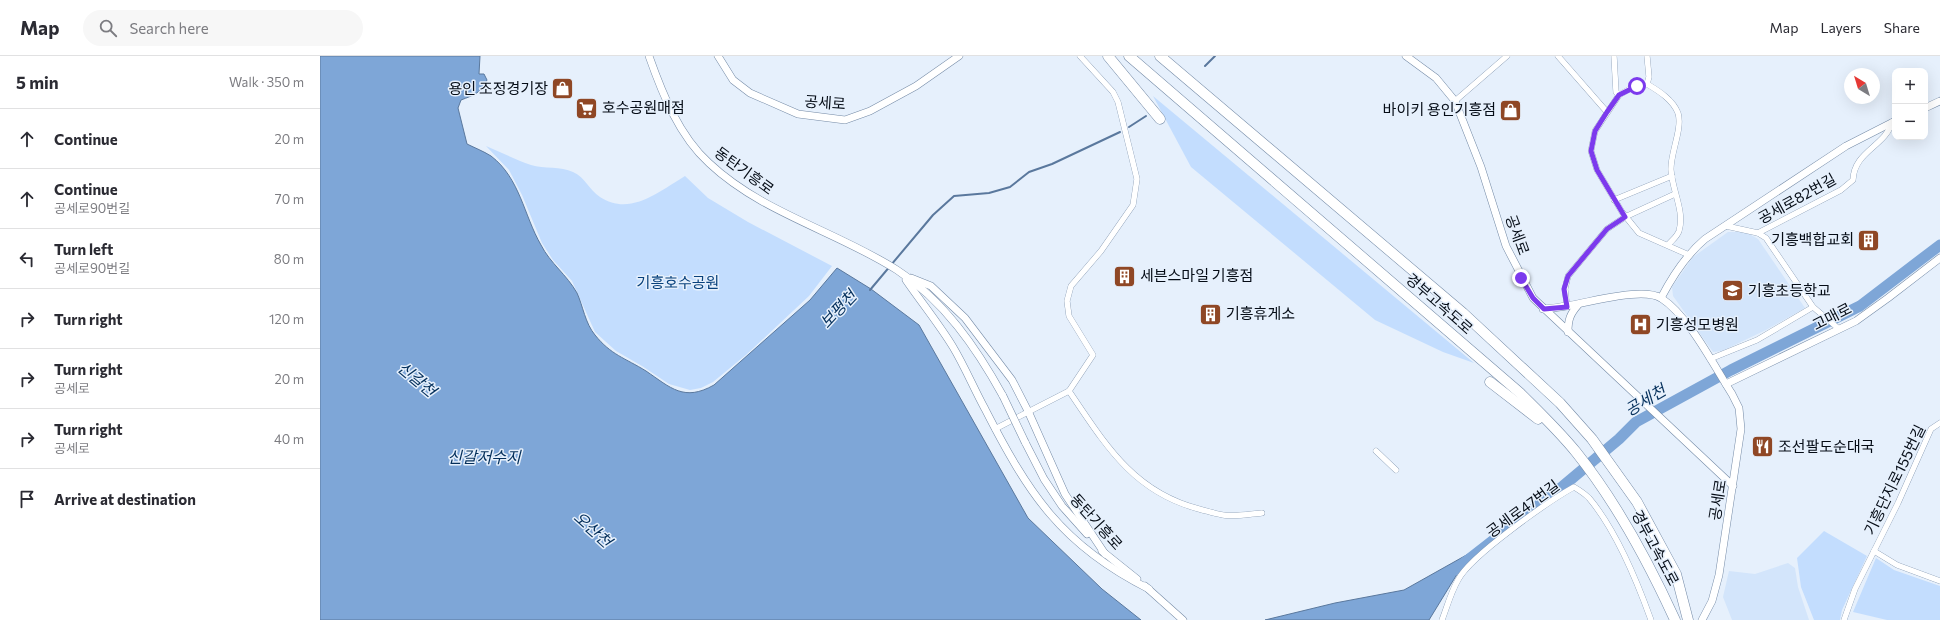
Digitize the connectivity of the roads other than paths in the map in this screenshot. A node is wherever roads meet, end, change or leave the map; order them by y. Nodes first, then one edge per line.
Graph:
1 (650, 56) edge
2 (718, 56) edge
3 (959, 56) edge
4 (1080, 56) edge
5 (1108, 56) edge
6 (1129, 56) edge
7 (1160, 56) edge
8 (1406, 56) edge
9 (1507, 56) edge
10 (1558, 56) edge
11 (1614, 56) edge
12 (1647, 56) edge
13 (1647, 84) junction
14 (1619, 95) junction
15 (1455, 101) junction
16 (1940, 102) edge
17 (1928, 107) edge
18 (1607, 112) junction
19 (1157, 120) dead end
20 (1892, 123) edge
21 (1892, 126) edge
22 (1672, 176) junction
23 (1675, 194) junction
24 (1614, 200) junction
25 (1625, 217) junction
26 (1726, 226) junction
27 (1758, 233) junction
28 (1668, 245) junction
29 (1689, 255) junction
30 (1940, 258) edge
31 (900, 273) junction
32 (1661, 298) junction
33 (1580, 304) junction
34 (1567, 307) junction
35 (1813, 307) junction
36 (1544, 309) junction
37 (1839, 329) junction
38 (1568, 332) junction
39 (1712, 362) junction
40 (1490, 382) dead end
41 (1726, 384) junction
42 (1069, 392) junction
43 (1028, 411) junction
44 (1940, 423) edge
45 (995, 429) junction
46 (1566, 440) junction
47 (1376, 451) dead end
48 (1396, 470) dead end
49 (1733, 486) junction
50 (1262, 513) dead end
51 (1874, 551) junction
52 (1105, 554) junction
53 (1940, 581) edge
54 (1149, 589) junction
55 (1688, 619) edge
56 (1183, 620) edge
57 (1442, 620) edge
58 (1651, 620) edge
59 (1675, 620) edge
60 (1702, 620) edge
61 (1844, 620) edge

1 - 31 street, 동탄기흥로
2 - 3 street, 공세로
4 - 42 street
5 - 19 highway
6 - 46 highway, 경부고속도로
7 - 55 highway, 경부고속도로
8 - 15 street, 공세로
9 - 15 street
10 - 18 street
11 - 14 street
12 - 13 street
13 - 14 street
13 - 22 street
14 - 18 street
15 - 36 street, 공세로
16 - 17 street
18 - 24 street
20 - 26 street
21 - 27 street, 공세로82번길
22 - 23 street
22 - 24 street
23 - 25 street
23 - 28 street
24 - 25 street
25 - 28 street
25 - 34 street
26 - 27 street
26 - 29 street
27 - 35 street, 공세로82번길
28 - 29 street
29 - 32 street
30 - 37 street, 고매로
31 - 43 street
31 - 45 street
31 - 52 street, 동탄기흥로, bridge
32 - 33 street
32 - 39 street
33 - 34 street
33 - 38 street
34 - 36 street
35 - 37 street, 공세로82번길
35 - 39 street
36 - 38 street, 공세로
37 - 41 street, 고매로
38 - 49 street, 공세로
39 - 41 street, 공세로
40 - 46 highway
41 - 49 street, 공세로
42 - 43 street
42 - 50 street
43 - 45 street
43 - 52 street
44 - 51 street, 기흥단지로155번길
45 - 54 street
46 - 59 highway, 경부고속도로
47 - 48 street
49 - 60 street, 공세로
51 - 53 street
51 - 61 street, 기흥단지로155번길
52 - 54 street, 동탄기흥로
54 - 56 street, 동탄기흥로
57 - 58 street, 공세로47번길

